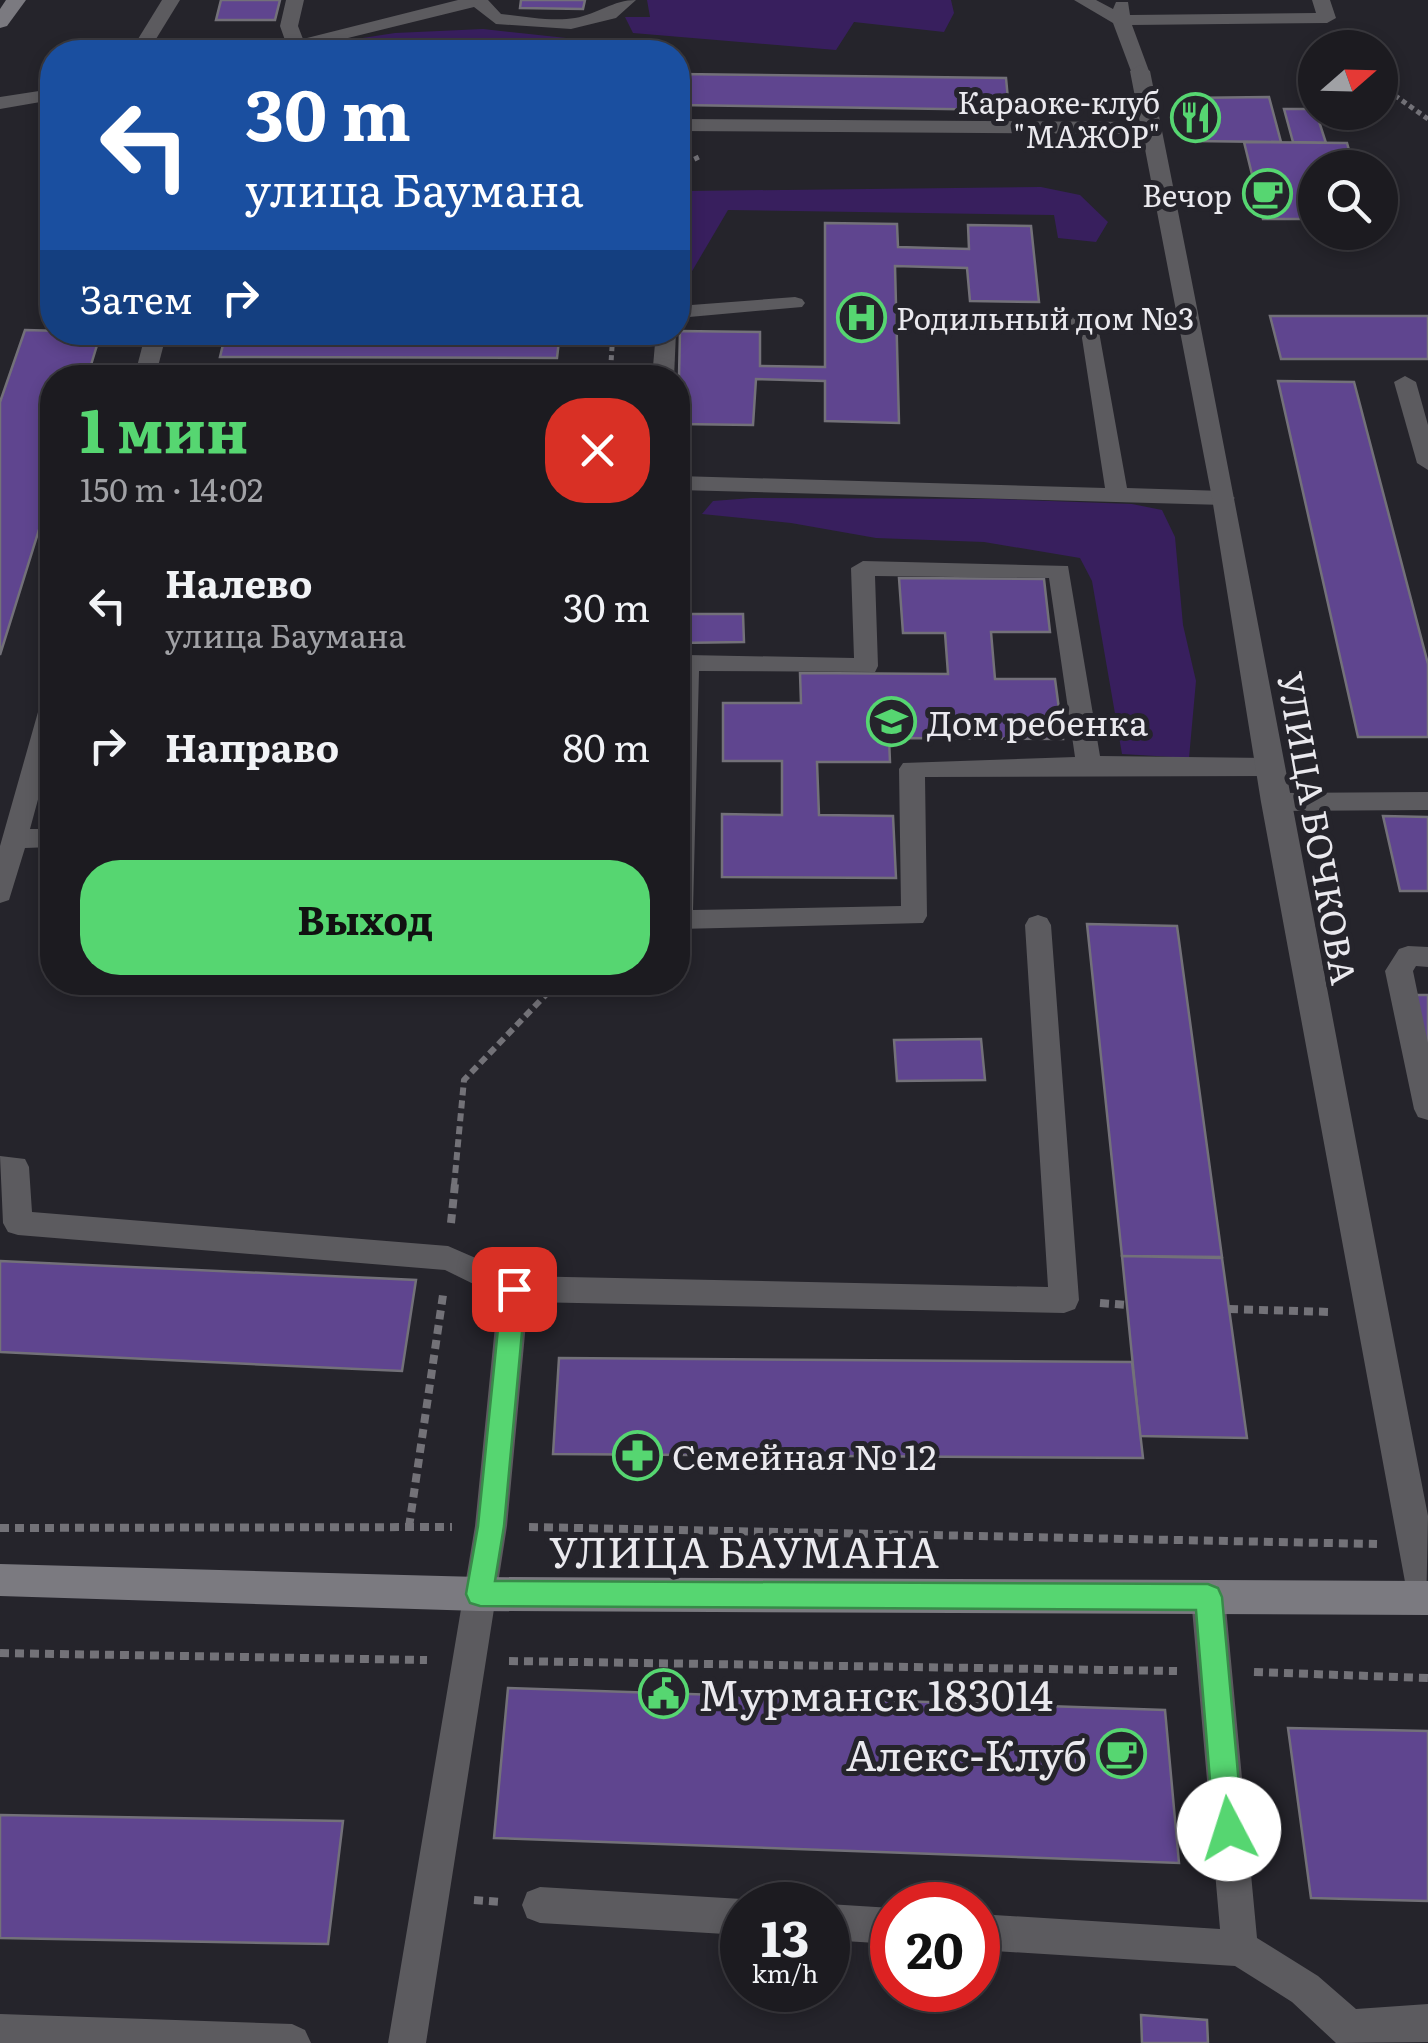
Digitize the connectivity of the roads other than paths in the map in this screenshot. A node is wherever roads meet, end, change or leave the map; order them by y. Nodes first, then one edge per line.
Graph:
1 (16, 0) edge
2 (171, 0) edge
3 (294, 0) edge
4 (627, 0) edge
5 (1082, 0) edge
6 (1123, 0) edge
7 (1320, 0) edge
8 (479, 1) edge
9 (1121, 20) junction
10 (0, 22) edge
11 (146, 40) edge
12 (294, 40) edge
13 (320, 40) edge
14 (1140, 72) joint
15 (40, 97) edge
16 (0, 102) edge
17 (690, 125) edge
18 (1150, 128) junction
19 (795, 304) dead end
20 (690, 311) edge
21 (923, 317) dead end
22 (1404, 382) dead end
23 (1428, 463) edge
24 (690, 483) edge
25 (1118, 493) junction
26 (1224, 498) junction
27 (690, 663) edge
28 (40, 748) edge
29 (1089, 765) junction
30 (1268, 767) junction
31 (1274, 802) junction
32 (1428, 802) edge
33 (40, 838) edge
34 (15, 839) junction
35 (0, 893) edge
36 (690, 920) edge
37 (1038, 925) dead end
38 (1428, 957) edge
39 (1428, 1109) edge
40 (0, 1168) edge
41 (514, 1289) junction
42 (0, 1580) edge
43 (480, 1594) junction
44 (1208, 1597) junction
45 (1427, 1598) edge
46 (540, 1904) road end
47 (720, 1916) edge
48 (1000, 1933) edge
49 (1240, 1948) junction
50 (1428, 2022) edge
51 (0, 2033) edge
52 (1354, 2036) edge
53 (292, 2043) edge
54 (407, 2043) edge

1 - 10 street
2 - 11 lane
3 - 12 lane
4 - 8 lane
5 - 9 lane
6 - 9 lane
7 - 9 lane
8 - 13 lane
9 - 14 lane
14 - 18 street, УЛИЦА БОЧКОВА
15 - 16 lane
17 - 18 lane
18 - 26 street, УЛИЦА БОЧКОВА
19 - 20 lane
21 - 25 lane
22 - 23 lane
24 - 25 lane
25 - 26 lane
26 - 30 street, УЛИЦА БОЧКОВА
27 - 29 lane
28 - 34 lane
29 - 30 lane
29 - 36 lane
30 - 31 street, УЛИЦА БОЧКОВА
31 - 32 lane
31 - 45 street, УЛИЦА БОЧКОВА
33 - 34 lane
34 - 35 lane
37 - 41 lane
38 - 39 lane
40 - 41 lane
41 - 43 lane
42 - 43 street, УЛИЦА БАУМАНА
43 - 44 street, УЛИЦА БАУМАНА
43 - 54 lane
44 - 45 street, УЛИЦА БАУМАНА
44 - 49 lane
46 - 47 lane
48 - 49 lane
49 - 52 lane
50 - 52 lane
51 - 53 lane

